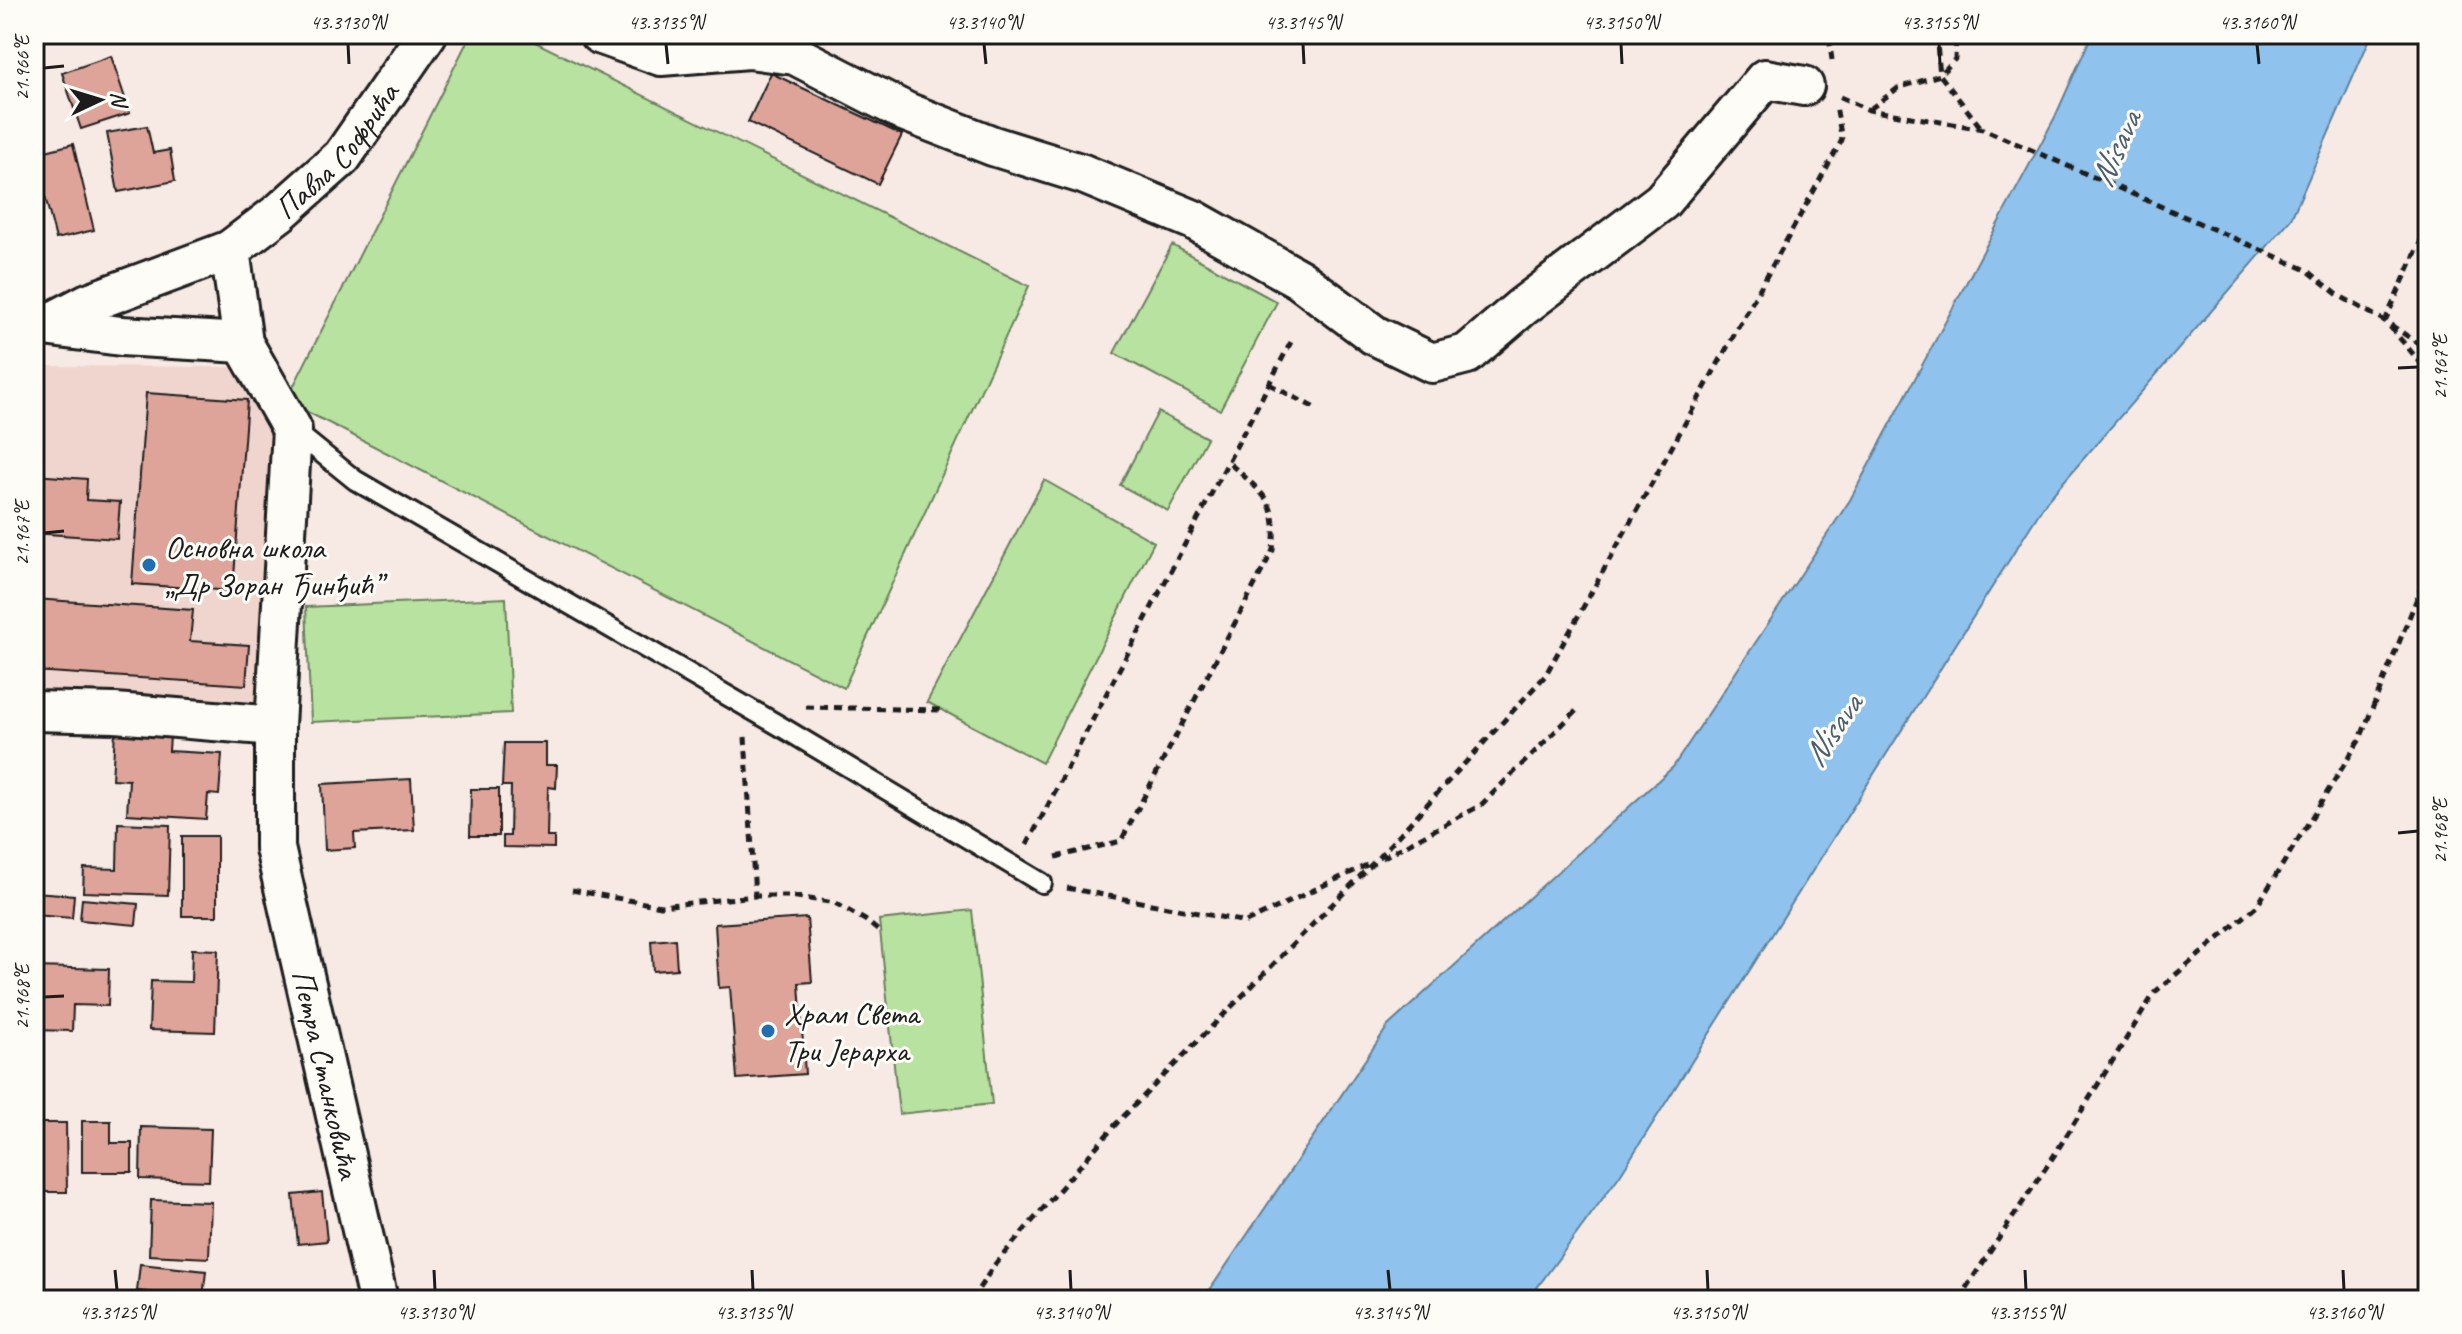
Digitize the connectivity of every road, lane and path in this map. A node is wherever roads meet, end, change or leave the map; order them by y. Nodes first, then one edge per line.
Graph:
1 (427, 34) edge
2 (599, 34) edge
3 (1835, 34) edge
4 (1936, 34) edge
5 (1956, 34) edge
6 (1940, 75) junction
7 (1819, 90) junction
8 (1869, 110) junction
9 (1983, 129) junction
10 (2428, 225) edge
11 (230, 250) junction
12 (2385, 321) junction
13 (39, 327) edge
14 (1292, 340) dead end
15 (243, 343) junction
16 (2428, 350) edge
17 (2428, 379) edge
18 (1269, 384) junction
19 (1315, 408) dead end
20 (292, 429) junction
21 (1228, 462) junction
22 (2428, 571) edge
23 (744, 705) junction
24 (805, 707) dead end
25 (1578, 709) dead end
26 (942, 710) dead end
27 (34, 711) edge
28 (275, 726) junction
29 (1375, 861) junction
30 (1016, 867) junction
31 (1042, 883) joint
32 (572, 890) dead end
33 (755, 896) junction
34 (881, 933) dead end
35 (378, 1300) edge
36 (971, 1300) edge
37 (1958, 1300) edge

1 - 11 street, Павла Софрића
2 - 7 street
3 - 7 path
4 - 6 path
5 - 6 path
6 - 8 path
6 - 9 path
7 - 8 path
7 - 29 path
8 - 9 path
9 - 12 path
10 - 12 path
11 - 13 street, Павла Софрића
11 - 15 street
12 - 16 path
12 - 17 path
13 - 15 street, Павла Софрића
14 - 18 path
15 - 20 street
18 - 19 path
18 - 21 path
20 - 23 lane
20 - 28 street, Петра Станковића
21 - 30 path
21 - 30 path
22 - 37 path
23 - 30 lane
23 - 33 path
24 - 26 path
25 - 29 path
27 - 28 street
28 - 35 street, Петра Станковића
29 - 31 path
29 - 36 path
30 - 31 lane
32 - 33 path
33 - 34 path

